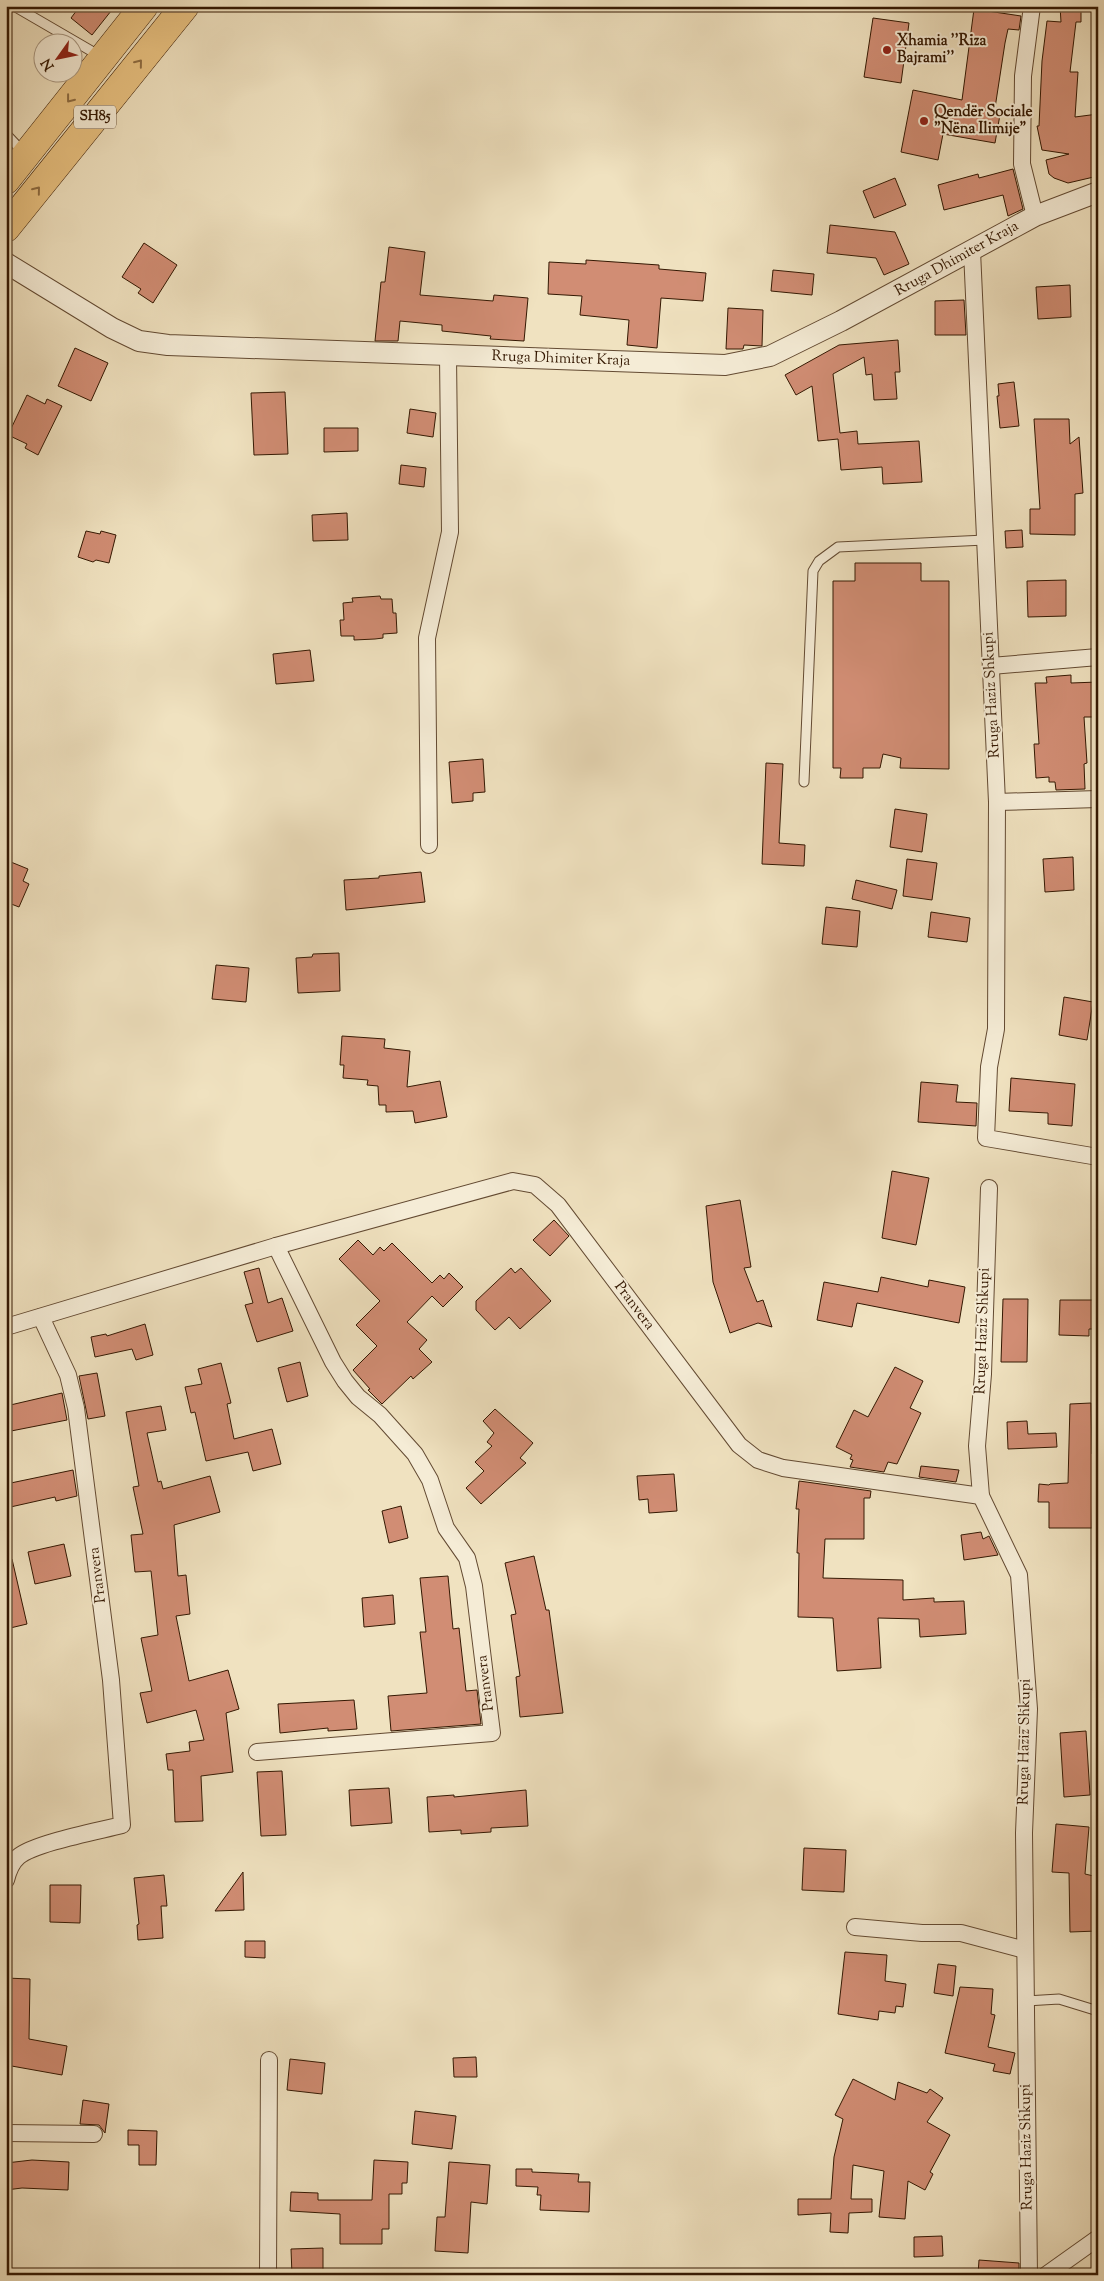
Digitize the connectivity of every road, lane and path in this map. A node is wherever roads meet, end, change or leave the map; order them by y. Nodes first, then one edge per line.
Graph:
1 (14, 6) edge
2 (144, 6) edge
3 (185, 6) edge
4 (1032, 6) edge
5 (103, 58) junction
6 (6, 134) edge
7 (26, 155) junction
8 (6, 180) edge
9 (1098, 192) edge
10 (1035, 216) junction
11 (6, 228) edge
12 (972, 251) junction
13 (6, 264) edge
14 (448, 356) junction
15 (985, 540) junction
16 (1098, 656) edge
17 (991, 666) junction
18 (804, 782) dead end
19 (1098, 799) edge
20 (997, 802) junction
21 (429, 845) dead end
22 (1098, 1157) edge
23 (989, 1188) dead end
24 (276, 1246) junction
25 (41, 1317) junction
26 (6, 1327) edge
27 (981, 1496) junction
28 (257, 1752) dead end
29 (6, 1880) edge
30 (855, 1927) dead end
31 (1025, 1950) junction
32 (1026, 2001) junction
33 (1098, 2011) edge
34 (269, 2060) dead end
35 (6, 2133) edge
36 (94, 2134) dead end
37 (1098, 2238) edge
38 (268, 2275) edge
39 (1029, 2275) edge
40 (1046, 2275) edge

1 - 5 lane
2 - 5 highway, SH85
11 -> 3 highway, SH85
4 - 10 street
5 -> 7 highway, SH85
6 - 7 lane
7 - 8 highway, SH85
9 - 10 street, Rruga Dhimiter Kraja
10 - 12 street, Rruga Dhimiter Kraja
12 - 14 street, Rruga Dhimiter Kraja
12 - 15 street, Rruga Haziz Shkupi
13 - 14 street, Rruga Dhimiter Kraja
14 - 21 street
15 - 17 street, Rruga Haziz Shkupi
15 - 18 lane
16 - 17 street
17 - 20 street, Rruga Haziz Shkupi
19 - 20 street
20 - 22 street, Rruga Haziz Shkupi
23 - 27 street, Rruga Haziz Shkupi
24 - 25 street, Pranvera
24 - 27 street, Pranvera
24 - 28 street, Pranvera
25 - 26 street, Pranvera
25 - 29 street, Pranvera
27 - 31 street, Rruga Haziz Shkupi
30 - 31 street
31 - 32 street, Rruga Haziz Shkupi
32 - 33 lane
32 - 39 street, Rruga Haziz Shkupi
34 - 38 street
35 - 36 street
37 - 40 street

